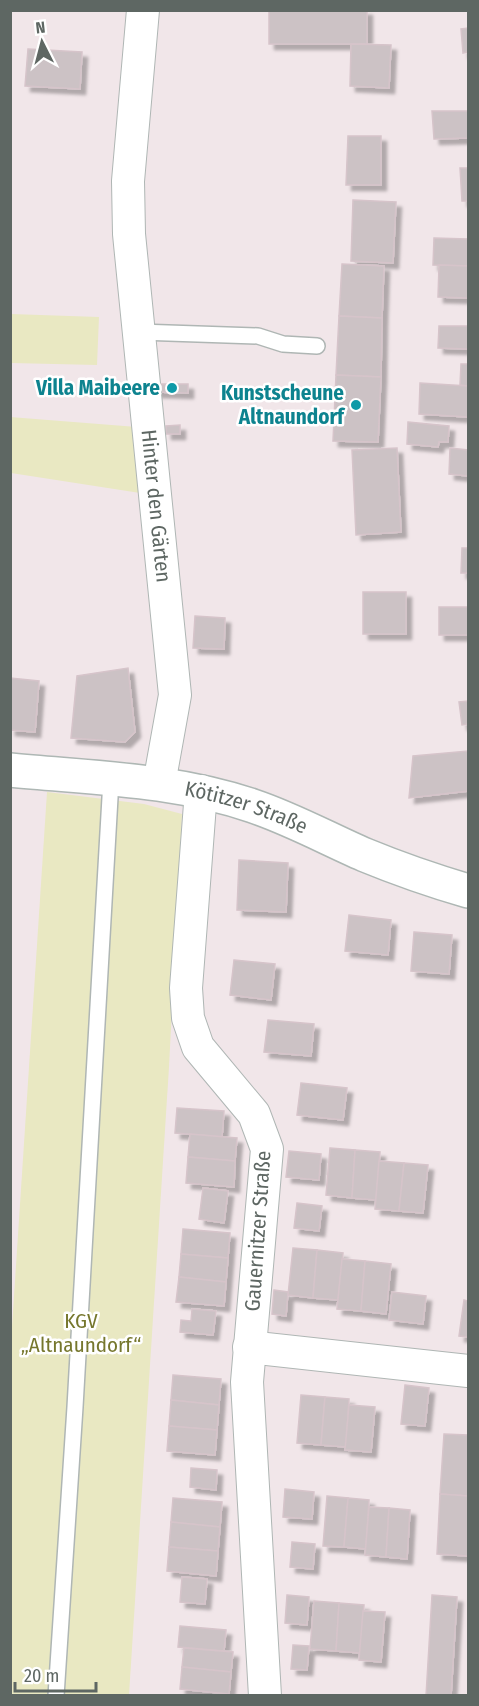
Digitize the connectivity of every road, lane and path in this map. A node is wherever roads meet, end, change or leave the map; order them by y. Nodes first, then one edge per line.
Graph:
1 (143, 10) edge
2 (139, 333) junction
3 (317, 346) dead end
4 (10, 770) edge
5 (111, 780) junction
6 (159, 784) junction
7 (201, 791) junction
8 (468, 891) edge
9 (249, 1347) junction
10 (468, 1371) edge
11 (56, 1695) edge
12 (265, 1695) edge

1 - 2 street, Hinter den Gärten
2 - 3 lane
2 - 6 street, Hinter den Gärten
4 - 5 street, Kötitzer Straße
5 - 6 street, Kötitzer Straße
5 - 11 lane
6 - 7 street, Kötitzer Straße
7 - 8 street, Kötitzer Straße
7 - 9 street, Gauernitzer Straße
9 - 10 street
9 - 12 street, Gauernitzer Straße

